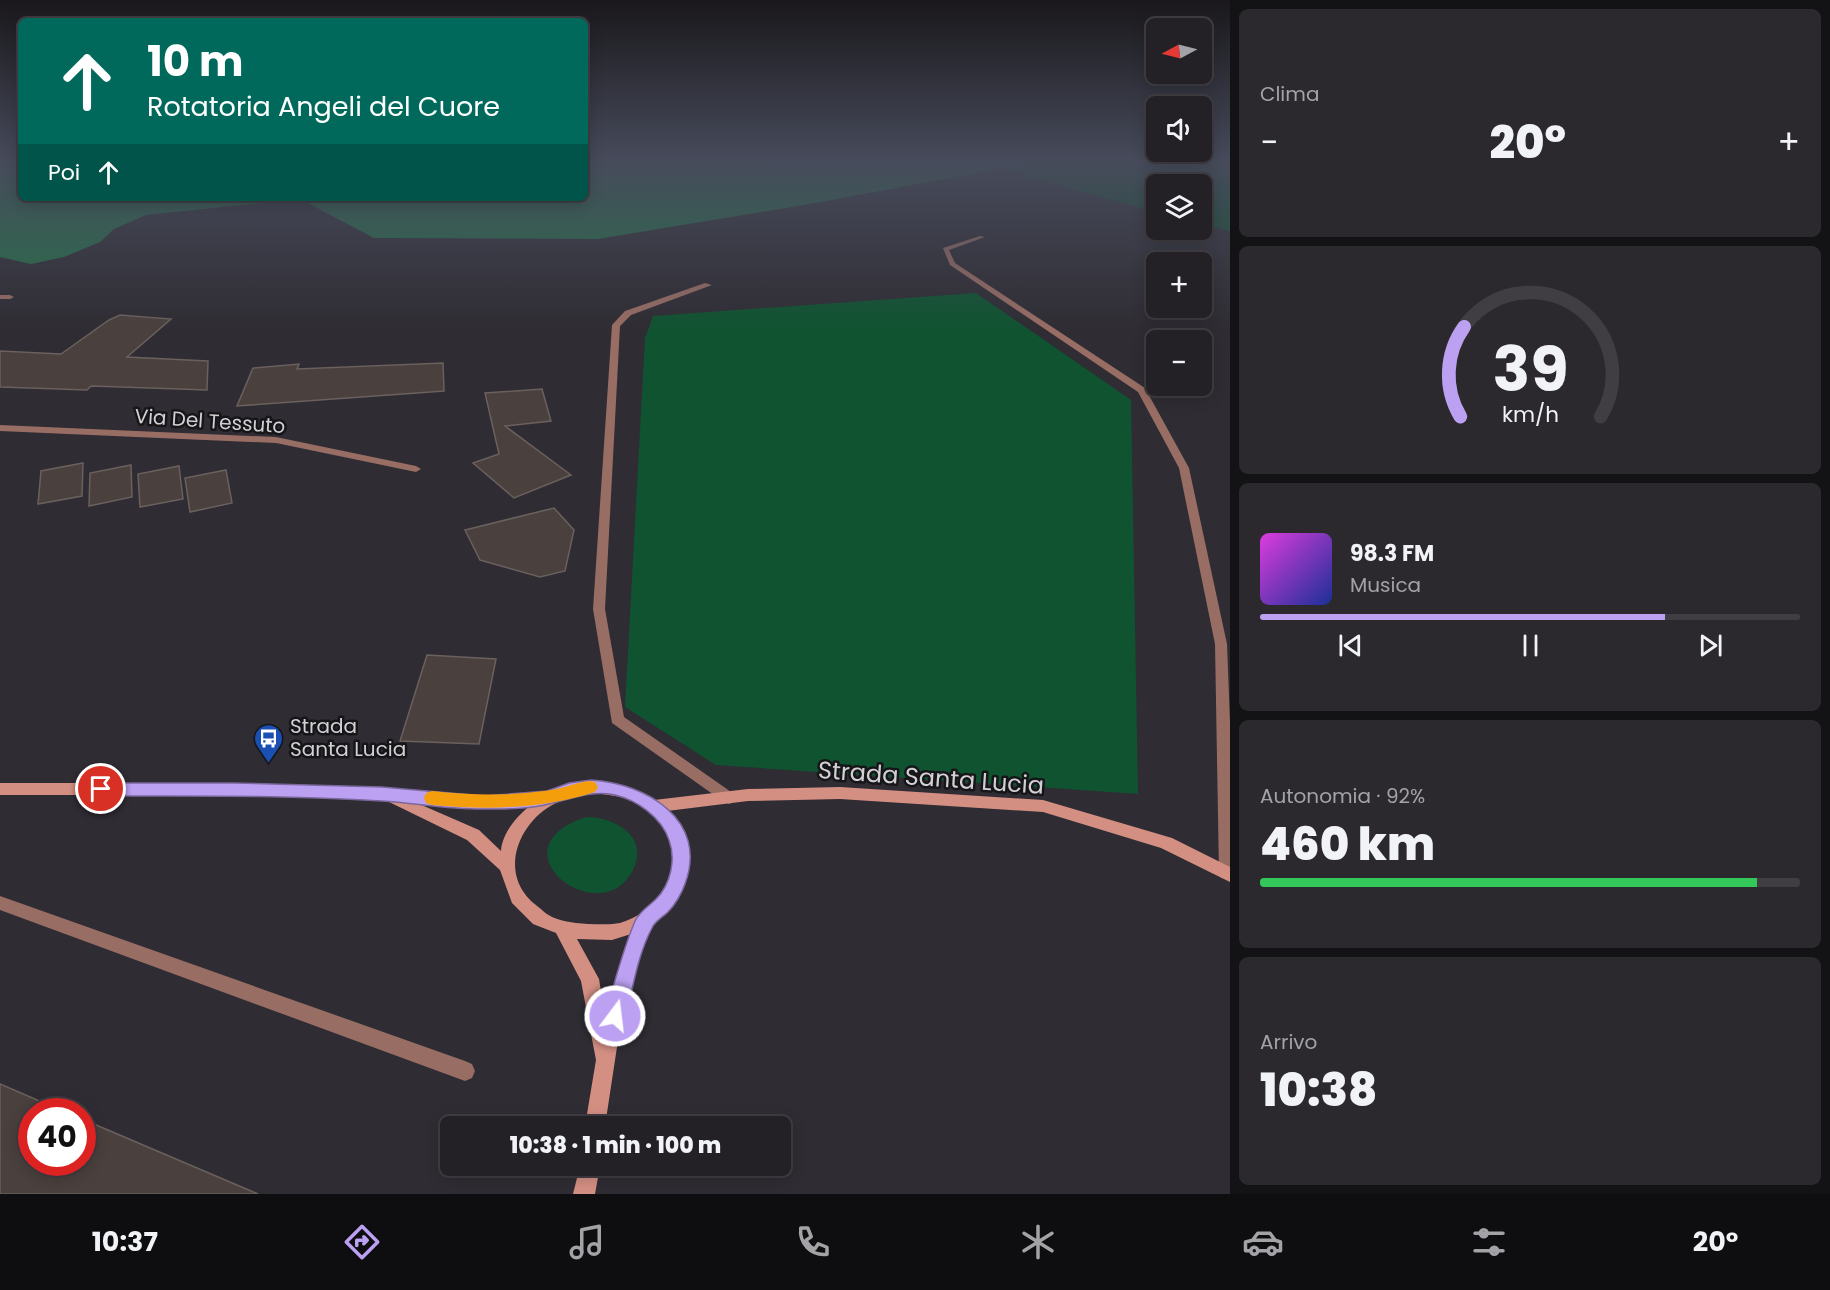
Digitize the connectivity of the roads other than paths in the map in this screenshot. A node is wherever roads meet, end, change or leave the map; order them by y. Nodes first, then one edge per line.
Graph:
1 (982, 237) dead end
2 (708, 285) dead end
3 (0, 297) edge
4 (10, 297) dead end
5 (0, 428) edge
6 (416, 469) dead end
7 (0, 789) edge
8 (382, 794) junction
9 (548, 798) junction
10 (729, 798) junction
11 (654, 806) junction
12 (507, 867) junction
13 (1228, 874) edge
14 (0, 903) edge
15 (645, 920) junction
16 (563, 930) junction
17 (603, 1060) junction
18 (465, 1071) dead end
19 (596, 1116) edge
20 (588, 1176) edge
21 (584, 1194) edge

1 - 13 street
2 - 10 street
3 - 4 street
5 - 6 street, Via Del Tessuto
7 - 8 street
8 - 9 street
8 - 12 street
9 - 11 street
9 - 12 street
10 - 11 street, Strada Santa Lucia
10 - 13 street, Strada Santa Lucia
11 - 15 street
12 - 16 street
14 - 18 street
15 - 16 street
15 - 17 street
16 - 17 street
17 - 19 street
20 - 21 street

